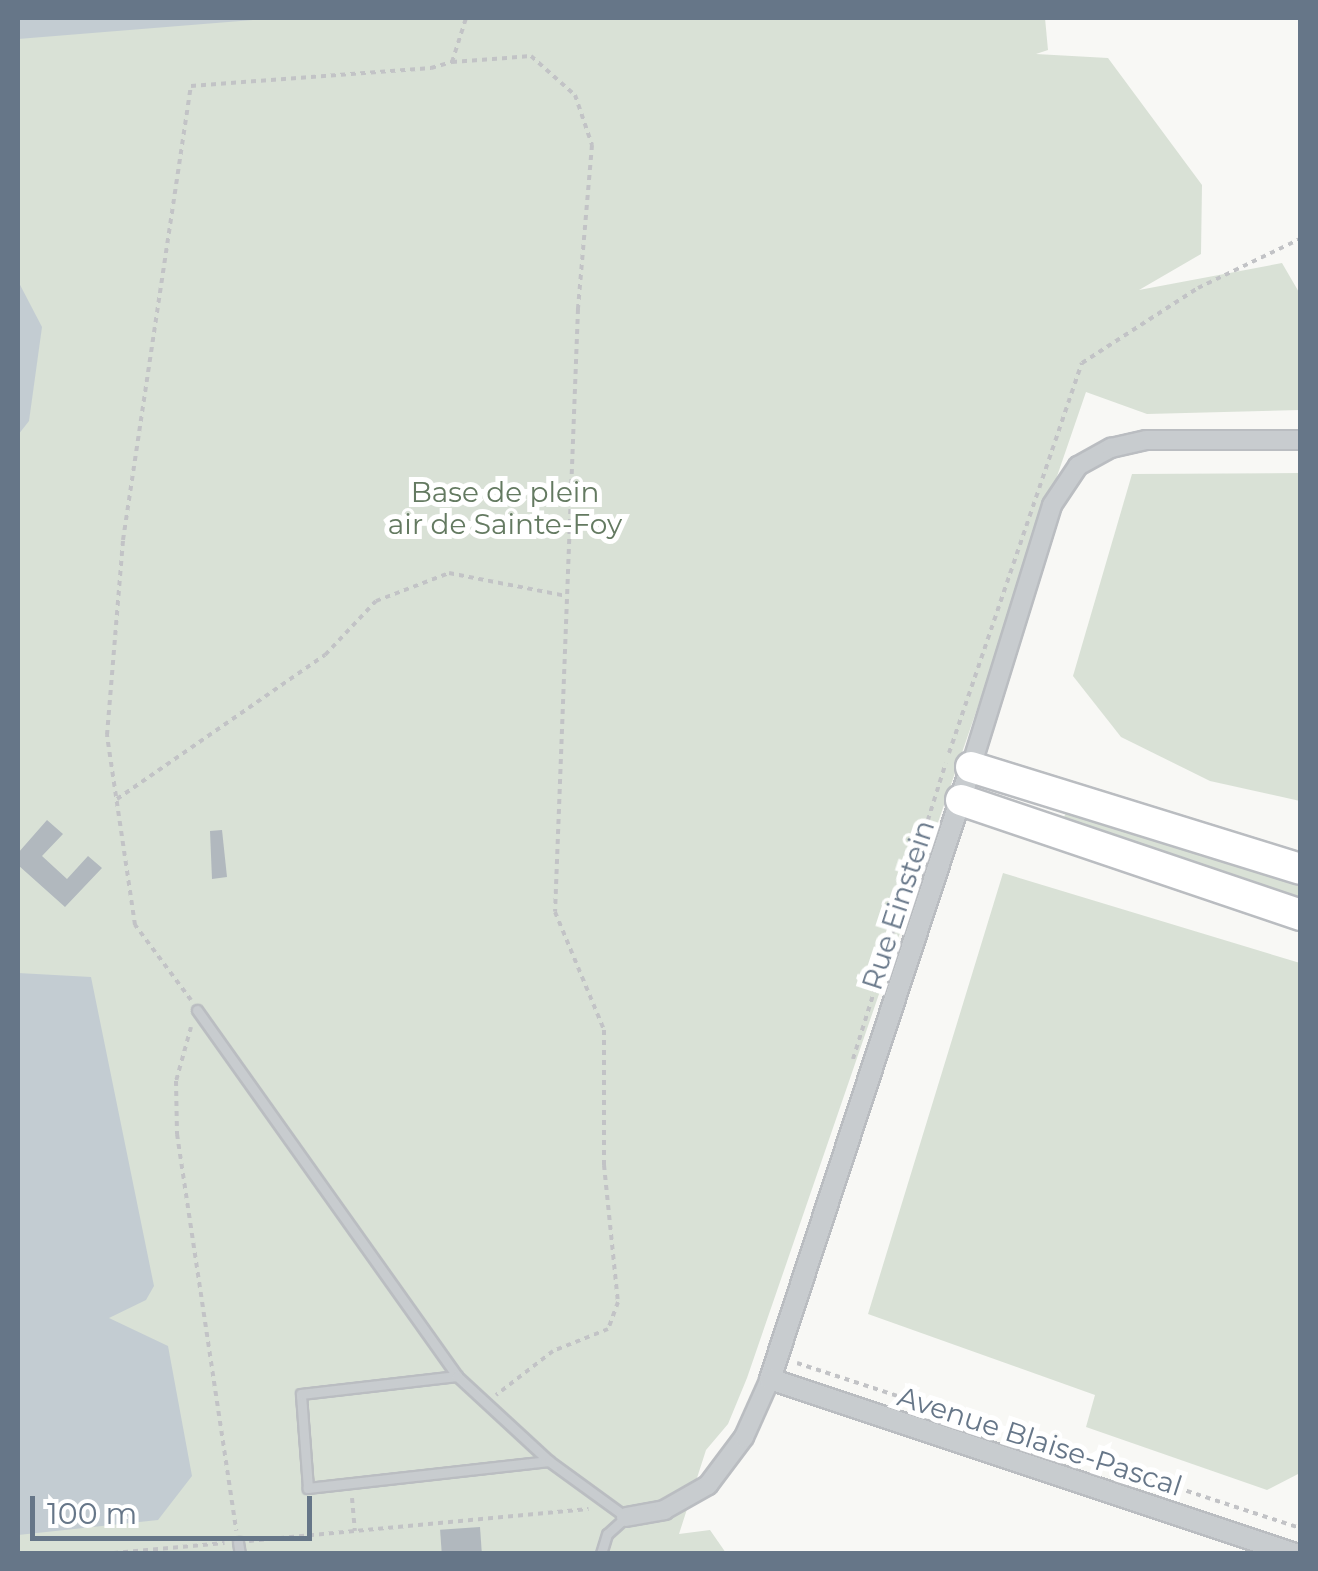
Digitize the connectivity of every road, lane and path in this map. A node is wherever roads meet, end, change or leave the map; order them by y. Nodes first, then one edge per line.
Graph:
1 (466, 18) edge
2 (452, 62) junction
3 (1300, 440) edge
4 (566, 596) junction
5 (971, 767) junction
6 (116, 799) junction
7 (960, 800) junction
8 (1300, 869) edge
9 (1300, 916) edge
10 (197, 1010) junction
11 (812, 1368) dead end
12 (456, 1376) junction
13 (770, 1379) junction
14 (485, 1404) junction
15 (550, 1461) junction
16 (350, 1483) junction
17 (590, 1508) dead end
18 (626, 1517) junction
19 (1300, 1528) edge
20 (355, 1531) junction
21 (239, 1548) edge
22 (103, 1554) edge
23 (601, 1554) edge
24 (1294, 1554) edge

1 - 2 path
2 - 4 path
2 - 6 path
3 - 5 street, Rue Einstein
4 - 6 path
4 - 14 path
5 - 7 street, Rue Einstein
5 - 8 highway
6 - 10 path
7 - 9 highway
7 - 13 street, Rue Einstein
10 - 12 lane
10 - 21 path
11 - 19 path
12 - 14 lane
12 - 16 lane
13 - 18 street, Rue Einstein
13 - 24 street, Avenue Blaise-Pascal
14 - 15 lane
15 - 16 lane
15 - 18 lane
16 - 20 path
17 - 20 path
18 - 23 lane
20 - 21 path
21 - 22 path

